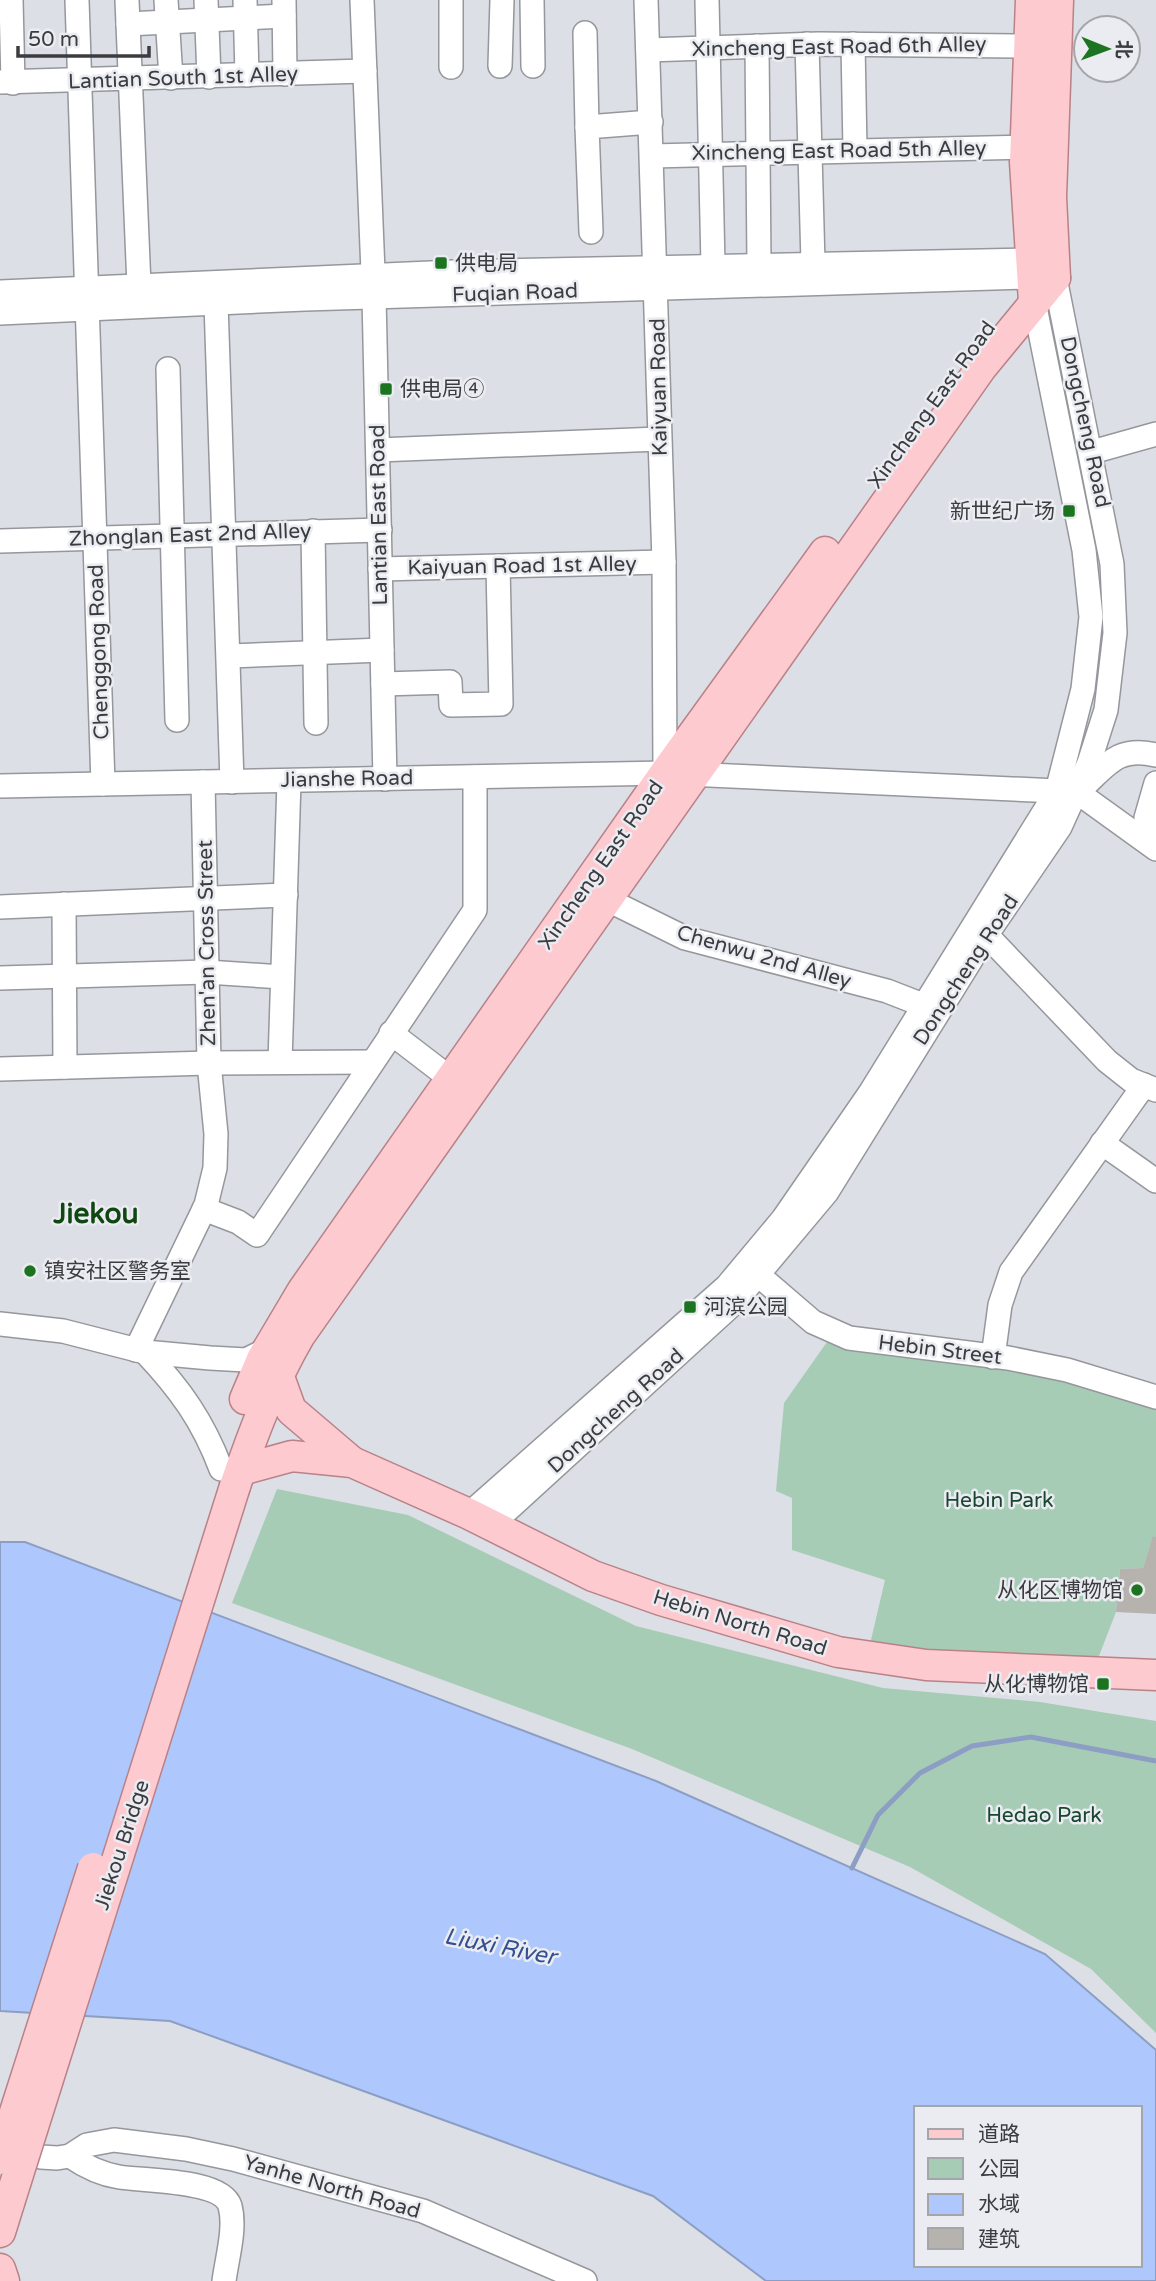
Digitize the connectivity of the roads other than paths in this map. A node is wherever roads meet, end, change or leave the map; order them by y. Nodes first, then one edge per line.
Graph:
1 (11, 0) edge
2 (77, 0) edge
3 (127, 0) edge
4 (362, 0) edge
5 (451, 0) edge
6 (502, 0) edge
7 (533, 0) edge
8 (646, 0) edge
9 (707, 0) edge
10 (1031, 0) edge
11 (1058, 0) edge
12 (284, 8) edge
13 (245, 9) edge
14 (206, 10) edge
15 (167, 11) edge
16 (128, 24) junction
17 (585, 33) dead end
18 (807, 44) junction
19 (853, 44) junction
20 (757, 46) junction
21 (1030, 46) junction
22 (708, 48) junction
23 (648, 50) junction
24 (500, 66) dead end
25 (533, 66) dead end
26 (451, 67) dead end
27 (365, 71) junction
28 (285, 74) junction
29 (247, 75) junction
30 (209, 77) junction
31 (171, 78) junction
32 (129, 80) junction
33 (78, 82) junction
34 (6, 83) edge
35 (651, 122) junction
36 (587, 127) junction
37 (1026, 147) junction
38 (855, 150) junction
39 (810, 152) junction
40 (759, 153) junction
41 (709, 154) junction
42 (652, 156) junction
43 (591, 232) dead end
44 (813, 263) junction
45 (759, 264) junction
46 (713, 265) junction
47 (656, 277) junction
48 (1037, 279) junction
49 (139, 286) junction
50 (373, 286) junction
51 (0, 292) edge
52 (86, 299) junction
53 (216, 303) junction
54 (0, 313) edge
55 (169, 369) dead end
56 (1156, 434) edge
57 (659, 439) junction
58 (378, 450) junction
59 (1092, 452) junction
60 (380, 530) junction
61 (313, 531) junction
62 (225, 533) junction
63 (174, 535) junction
64 (94, 538) junction
65 (0, 541) edge
66 (664, 562) junction
67 (498, 566) junction
68 (380, 569) junction
69 (382, 650) junction
70 (315, 653) junction
71 (229, 656) junction
72 (383, 684) junction
73 (177, 720) dead end
74 (316, 723) dead end
75 (1156, 755) edge
76 (679, 774) junction
77 (475, 777) junction
78 (385, 779) junction
79 (289, 780) junction
80 (204, 782) junction
81 (232, 782) junction
82 (1156, 783) edge
83 (103, 784) junction
84 (0, 786) edge
85 (1067, 792) junction
86 (1156, 843) edge
87 (1156, 849) edge
88 (286, 895) junction
89 (206, 898) junction
90 (608, 900) junction
91 (64, 904) junction
92 (0, 906) edge
93 (981, 928) junction
94 (207, 972) junction
95 (64, 976) junction
96 (282, 977) junction
97 (0, 978) edge
98 (923, 1005) junction
99 (391, 1033) junction
100 (280, 1062) junction
101 (372, 1062) junction
102 (209, 1063) junction
103 (65, 1067) junction
104 (0, 1069) edge
105 (451, 1079) junction
106 (1150, 1088) edge
107 (1102, 1143) junction
108 (1156, 1181) edge
109 (204, 1209) junction
110 (752, 1269) junction
111 (0, 1324) edge
112 (141, 1351) junction
113 (993, 1357) junction
114 (272, 1362) junction
115 (1156, 1397) edge
116 (352, 1462) junction
117 (228, 1477) junction
118 (480, 1519) junction
119 (1156, 1675) edge
120 (0, 2138) edge
121 (70, 2156) junction
122 (0, 2159) edge
123 (0, 2232) edge
124 (0, 2269) edge
125 (4, 2281) edge
126 (225, 2281) edge
127 (585, 2281) edge

1 - 34 street
2 - 33 street, Chenggong Road
3 - 16 street
4 - 27 street, Lantian East Road
5 - 26 street
6 - 24 street
7 - 25 street
8 - 23 street, Kaiyuan Road
9 - 22 street
10 - 21 main road
11 - 48 main road
12 - 13 street
12 - 28 street
13 - 14 street
13 - 29 street
14 - 15 street
14 - 30 street
15 - 16 street
15 - 31 street
16 - 32 street
17 - 36 street
18 - 19 street, Xincheng East Road 6th Alley
18 - 20 street, Xincheng East Road 6th Alley
18 - 39 street
19 - 21 street, Xincheng East Road 6th Alley
19 - 38 street
20 - 22 street, Xincheng East Road 6th Alley
20 - 40 street
21 - 37 main road
22 - 23 street, Xincheng East Road 6th Alley
22 - 41 street
23 - 35 street, Kaiyuan Road
27 - 28 street, Lantian South 1st Alley
27 - 50 street, Lantian East Road
28 - 29 street, Lantian South 1st Alley
29 - 30 street, Lantian South 1st Alley
30 - 31 street, Lantian South 1st Alley
31 - 32 street, Lantian South 1st Alley
32 - 33 street, Lantian South 1st Alley
32 - 49 street
33 - 34 street, Lantian South 1st Alley
33 - 52 street, Chenggong Road
35 - 36 street
35 - 42 street, Kaiyuan Road
36 - 43 street
37 - 38 street, Xincheng East Road 5th Alley
37 - 48 main road
38 - 39 street, Xincheng East Road 5th Alley
39 - 40 street, Xincheng East Road 5th Alley
39 - 44 street
40 - 41 street, Xincheng East Road 5th Alley
40 - 45 street
41 - 42 street, Xincheng East Road 5th Alley
41 - 46 street
42 - 47 street, Kaiyuan Road
44 - 45 street, Fuqian Road
44 - 48 street, Fuqian Road
45 - 46 street, Fuqian Road
46 - 47 street, Fuqian Road
47 - 48 street, Fuqian Road
47 - 50 street, Fuqian Road
47 - 57 street, Kaiyuan Road
48 - 59 street, Dongcheng Road
48 - 76 main road, Xincheng East Road
48 - 85 street, Dongcheng Road
49 - 50 street, Fuqian Road
49 - 52 street, Fuqian Road
50 - 53 street, Fuqian Road
50 - 58 street, Lantian East Road
51 - 52 street, Fuqian Road
52 - 53 street, Fuqian Road
52 - 54 street, Fuqian Road
52 - 64 street, Chenggong Road
53 - 62 street
55 - 63 street
56 - 59 street
57 - 58 street
57 - 66 street, Kaiyuan Road
58 - 60 street, Lantian East Road
59 - 85 street, Dongcheng Road
60 - 61 street, Zhonglan East 2nd Alley
60 - 68 street, Lantian East Road
61 - 62 street, Zhonglan East 2nd Alley
61 - 70 street
62 - 63 street, Zhonglan East 2nd Alley
62 - 71 street
63 - 64 street, Zhonglan East 2nd Alley
63 - 73 street
64 - 65 street, Zhonglan East 2nd Alley
64 - 83 street, Chenggong Road
66 - 67 street, Kaiyuan Road 1st Alley
66 - 76 street, Kaiyuan Road
67 - 68 street, Kaiyuan Road 1st Alley
67 - 72 street
68 - 69 street, Lantian East Road
69 - 70 street
69 - 72 street, Lantian East Road
70 - 71 street
70 - 74 street
71 - 81 street
72 - 78 street, Lantian East Road
75 - 85 street
76 - 77 street, Jianshe Road
76 - 85 street, Jianshe Road
76 - 90 main road, Xincheng East Road
76 - 105 main road, Xincheng East Road
77 - 78 street, Jianshe Road
77 - 99 street
78 - 79 street, Jianshe Road
79 - 81 street, Jianshe Road
79 - 88 street
80 - 81 street, Jianshe Road
80 - 83 street, Jianshe Road
80 - 89 street, Zhen'an Cross Street
82 - 86 street
83 - 84 street, Jianshe Road
85 - 87 street
85 - 93 street, Dongcheng Road
88 - 89 street
88 - 96 street
89 - 91 street
89 - 94 street, Zhen'an Cross Street
90 - 98 street, Chenwu 2nd Alley
90 - 114 main road, Xincheng East Road
91 - 92 street
91 - 95 street
93 - 98 street, Dongcheng Road
93 - 106 street
93 - 110 street, Dongcheng Road
94 - 95 street
94 - 96 street
94 - 102 street, Zhen'an Cross Street
95 - 97 street
95 - 103 street
96 - 100 street
98 - 110 street, Dongcheng Road
99 - 101 street
99 - 105 street
100 - 101 street
100 - 102 street
101 - 109 street
102 - 103 street, Zhen'an Cross Street
102 - 109 street
103 - 104 street, Zhen'an Cross Street
105 - 114 main road, Xincheng East Road
106 - 107 street
107 - 108 street
107 - 113 street
109 - 112 street
110 - 113 street, Hebin Street
110 - 118 street, Dongcheng Road
111 - 112 street
112 - 114 street
112 - 117 street
113 - 115 street, Hebin Street
114 - 116 main road, Hebin North Road
114 - 117 main road, Xincheng East Road
116 - 117 main road, Hebin North Road
116 - 118 main road, Hebin North Road
117 - 122 main road, Jiekou Bridge, bridge
117 - 123 main road, Jiekou Bridge, bridge
118 - 119 main road, Hebin North Road
120 - 121 street
121 - 126 street
121 - 127 street, Yanhe North Road
124 - 125 main road

